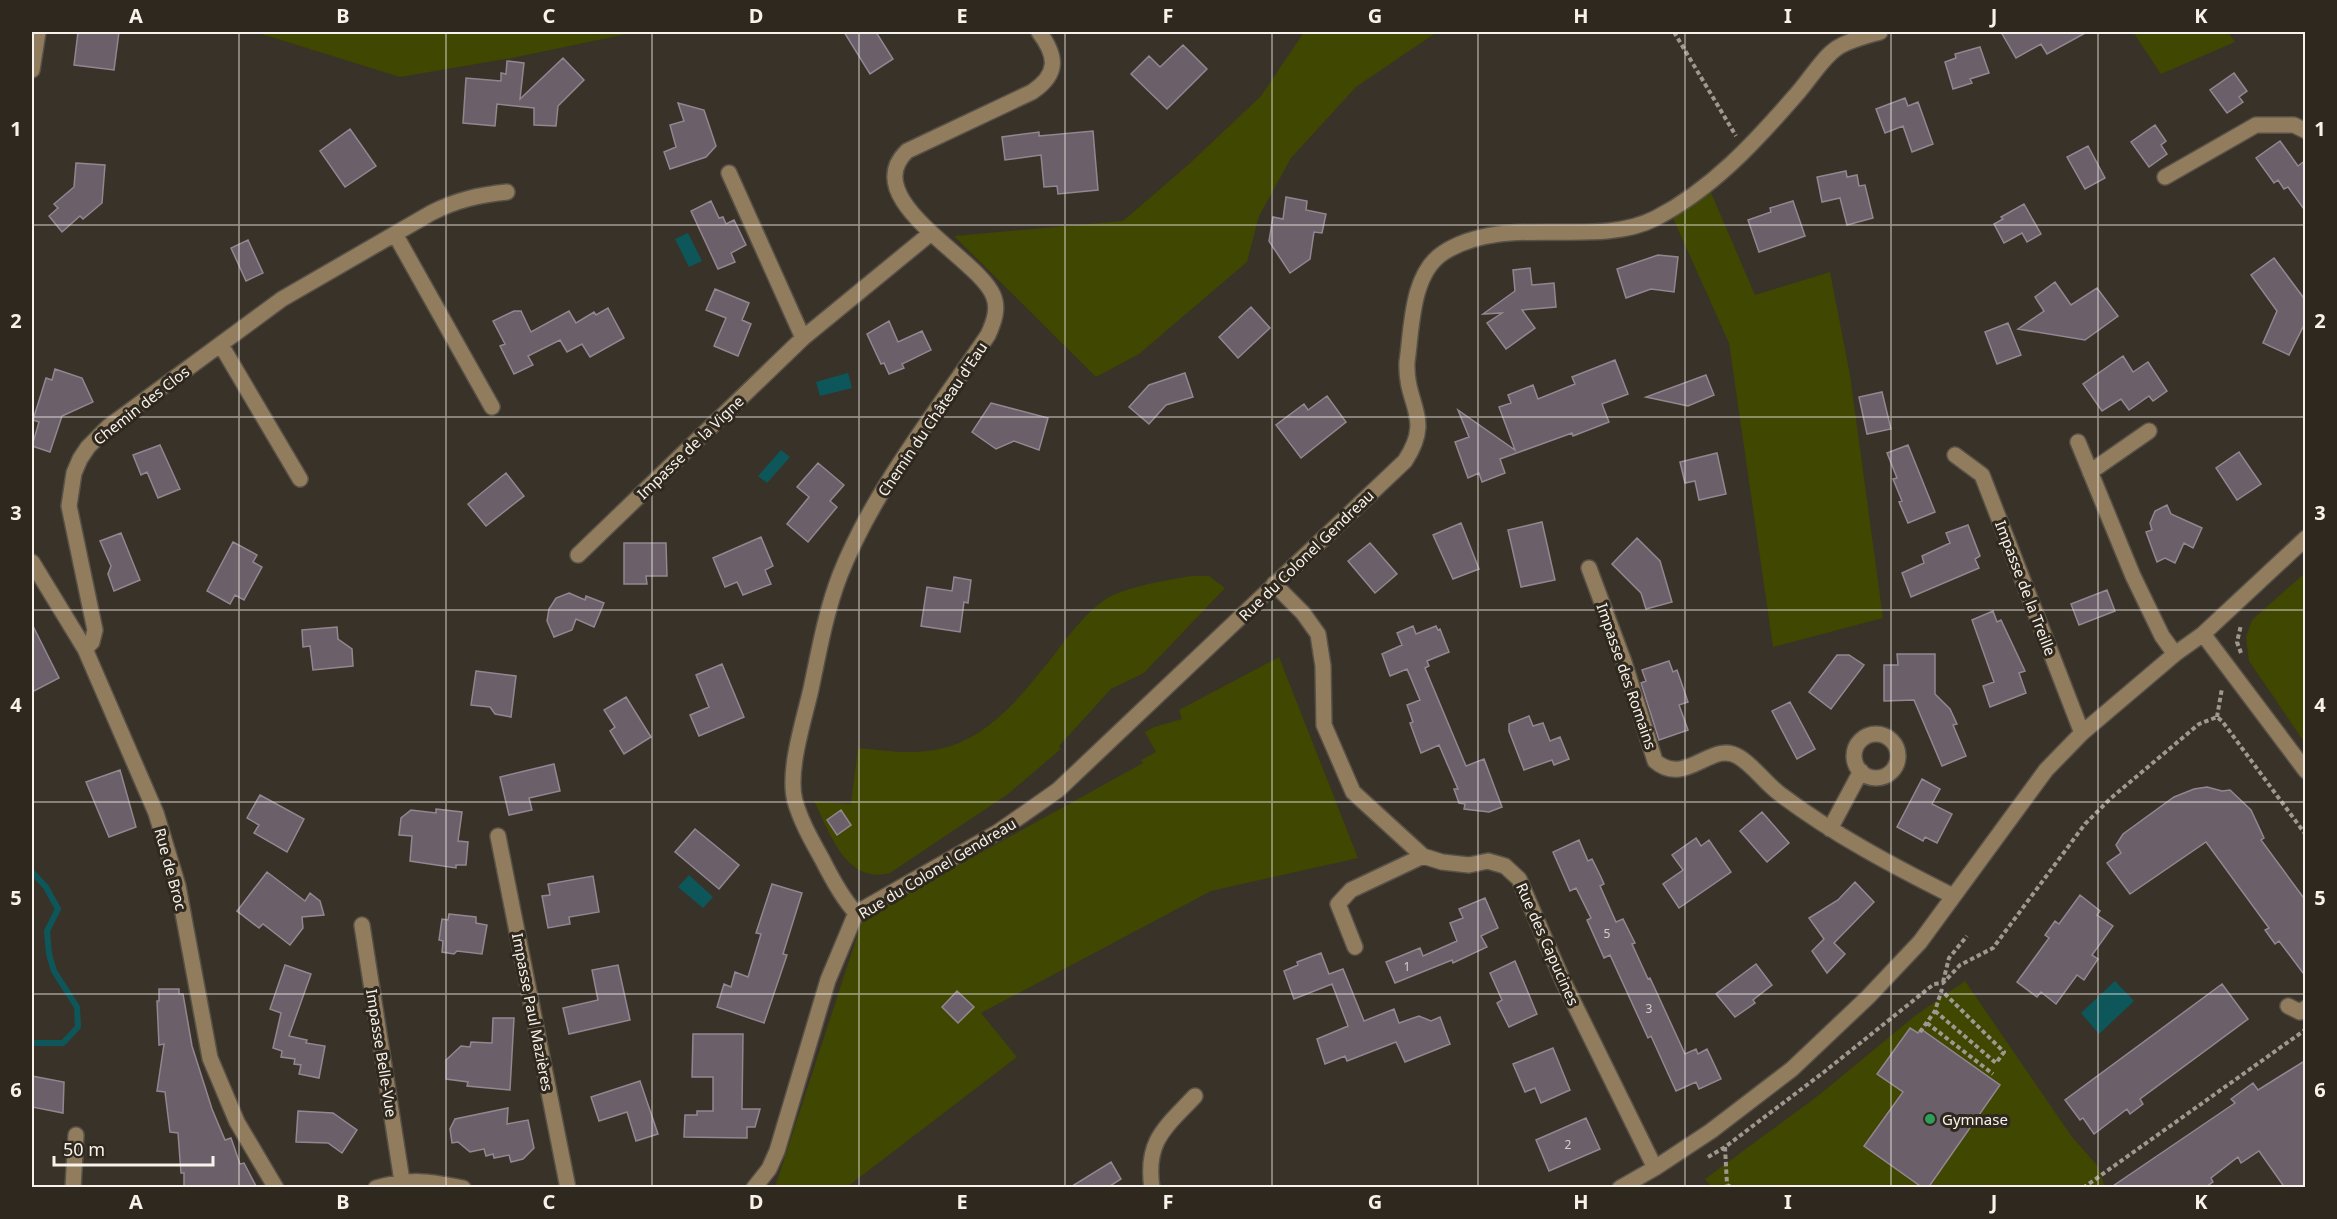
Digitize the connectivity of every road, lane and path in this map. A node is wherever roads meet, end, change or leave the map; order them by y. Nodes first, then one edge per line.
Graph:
1 (38, 32) edge
2 (1039, 32) edge
3 (1674, 32) edge
4 (1880, 32) edge
5 (32, 70) edge
6 (2306, 131) edge
7 (1746, 152) junction
8 (729, 173) dead end
9 (2165, 177) dead end
10 (507, 192) dead end
11 (931, 233) junction
12 (395, 234) junction
13 (803, 338) junction
14 (221, 345) junction
15 (492, 407) dead end
16 (2149, 431) dead end
17 (2078, 442) dead end
18 (1955, 455) dead end
19 (2090, 472) junction
20 (300, 479) dead end
21 (2306, 538) edge
22 (578, 555) dead end
23 (32, 562) edge
24 (1589, 568) dead end
25 (1274, 584) junction
26 (2243, 621) dead end
27 (2203, 634) junction
28 (85, 649) junction
29 (2175, 654) junction
30 (2228, 666) junction
31 (2217, 717) junction
32 (2082, 733) junction
33 (1861, 771) dead end
34 (2306, 771) edge
35 (1830, 829) junction
36 (2306, 835) edge
37 (498, 836) dead end
38 (1423, 856) junction
39 (1953, 896) junction
40 (856, 913) junction
41 (362, 925) dead end
42 (1967, 936) dead end
43 (1355, 947) dead end
44 (1943, 983) junction
45 (1941, 990) junction
46 (2288, 1006) dead end
47 (2306, 1008) edge
48 (1935, 1011) junction
49 (1927, 1023) junction
50 (2306, 1030) edge
51 (1920, 1032) dead end
52 (1993, 1074) dead end
53 (1195, 1096) dead end
54 (1711, 1131) junction
55 (76, 1135) dead end
56 (1725, 1147) junction
57 (1706, 1158) dead end
58 (1655, 1168) junction
59 (402, 1181) junction
60 (756, 1186) edge
61 (2084, 1187) edge
62 (73, 1188) edge
63 (276, 1188) edge
64 (376, 1188) edge
65 (463, 1188) edge
66 (568, 1188) edge
67 (1152, 1188) edge
68 (1620, 1188) edge
69 (1733, 1188) edge

1 - 5 street
2 - 11 street, Chemin du Château d'Eau
3 - 7 path
4 - 7 street, Rue du Colonel Gendreau
6 - 9 street
7 - 25 street, Rue du Colonel Gendreau
8 - 13 street
10 - 12 street, Chemin des Clos
11 - 13 street, Impasse de la Vigne
11 - 40 street, Chemin du Château d'Eau
12 - 14 street, Chemin des Clos
12 - 15 street
13 - 22 street, Impasse de la Vigne
14 - 20 street
14 - 28 street, Chemin des Clos
16 - 19 street
17 - 19 street
18 - 32 street, Impasse de la Treille
19 - 29 street
21 - 27 street
23 - 28 street, Rue de Broc
24 - 35 street, Impasse des Romains
25 - 38 street, Rue des Capucines
25 - 40 street, Rue du Colonel Gendreau
26 - 30 path
27 - 29 street
27 - 30 street
28 - 63 street, Rue de Broc
29 - 32 street
30 - 31 path
30 - 34 street
31 - 36 path
31 - 44 path
32 - 39 street
33 - 35 street
35 - 39 street, Impasse des Romains
37 - 66 street, Impasse Paul Mazières
38 - 43 street
38 - 58 street, Rue des Capucines
39 - 54 street
40 - 60 street, Rue du Colonel Gendreau
41 - 59 street, Impasse Belle-Vue
42 - 44 path
44 - 45 path
44 - 56 path
45 - 48 path
45 - 48 path
46 - 47 street
48 - 49 path
49 - 51 path
49 - 52 path
50 - 61 path
53 - 67 street
54 - 56 path
54 - 58 street
55 - 62 street
56 - 57 path
56 - 69 path
58 - 68 street
59 - 64 street
59 - 65 street

